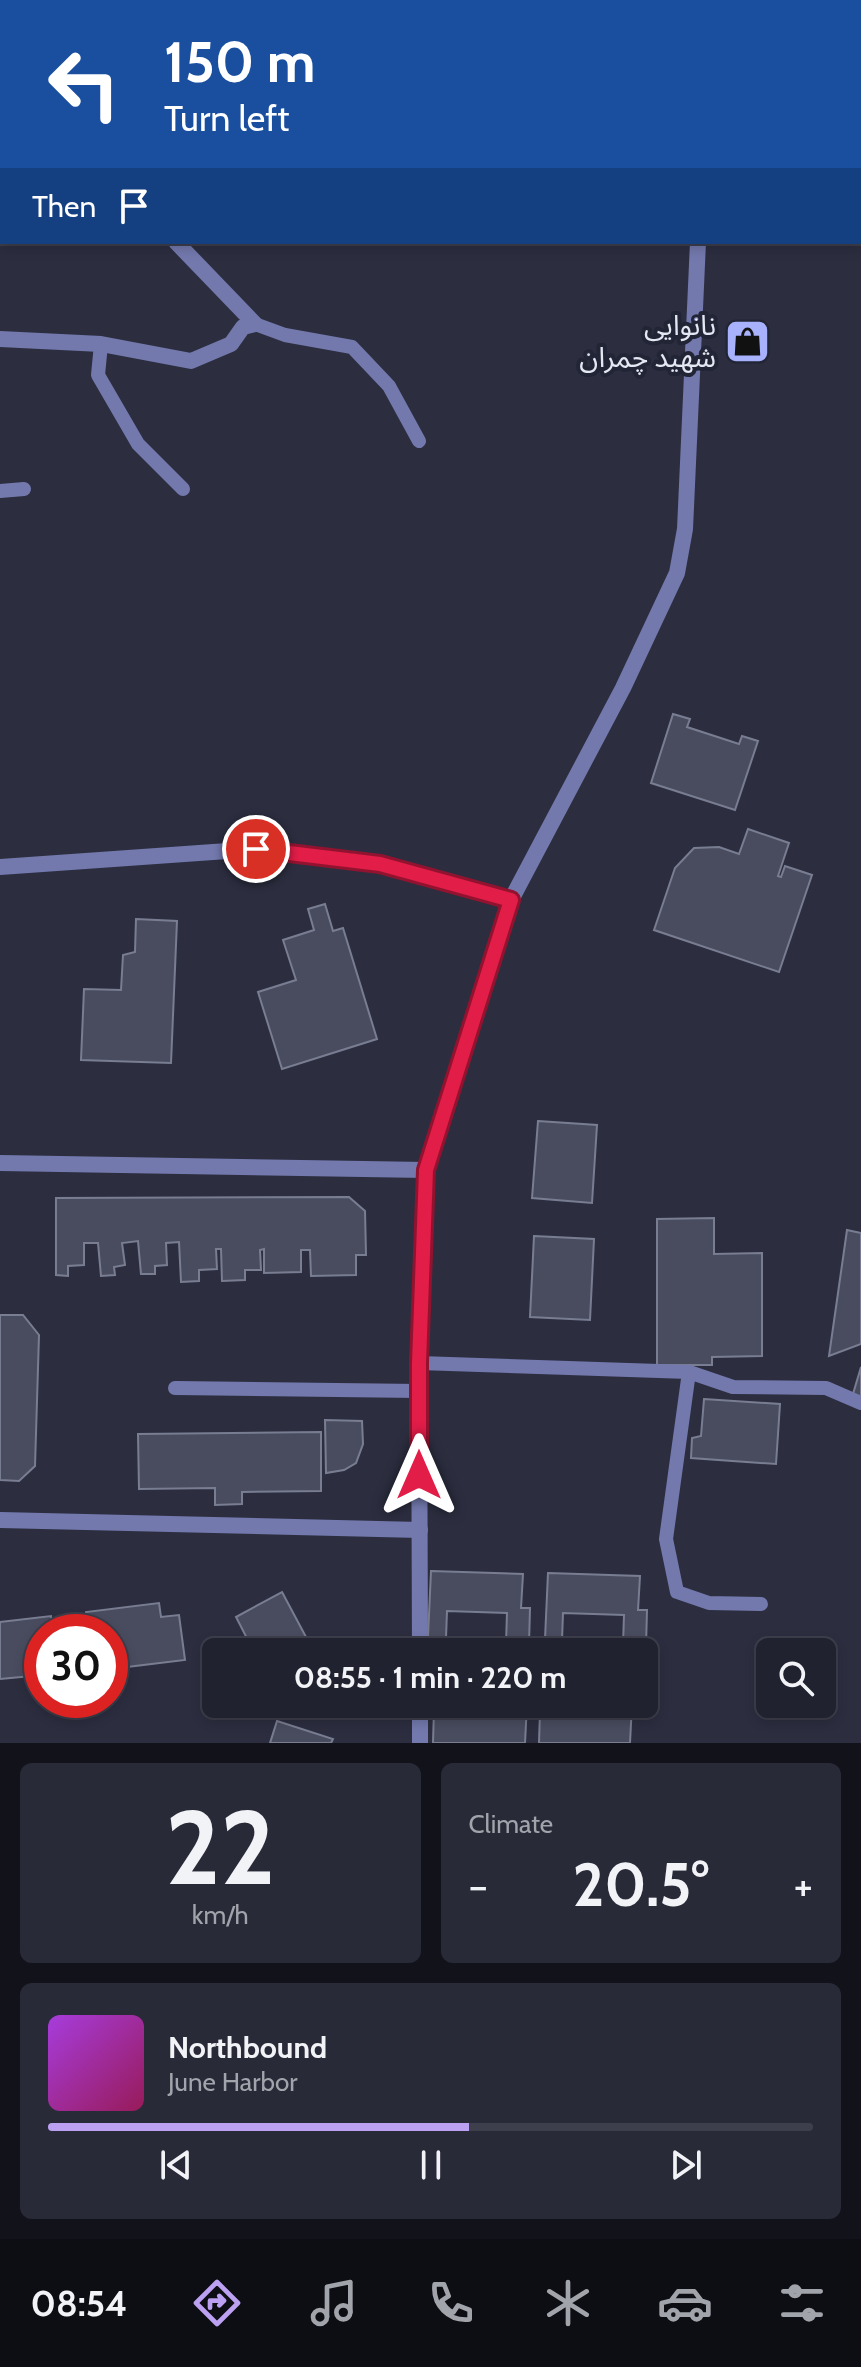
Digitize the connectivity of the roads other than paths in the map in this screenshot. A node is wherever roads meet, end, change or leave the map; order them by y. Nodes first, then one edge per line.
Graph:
1 (178, 244) edge
2 (698, 244) edge
3 (255, 324) junction
4 (0, 339) edge
5 (101, 344) junction
6 (419, 441) dead end
7 (24, 489) dead end
8 (183, 489) dead end
9 (0, 491) edge
10 (0, 867) edge
11 (511, 900) junction
12 (0, 1163) edge
13 (426, 1170) junction
14 (419, 1363) junction
15 (689, 1372) junction
16 (175, 1388) dead end
17 (419, 1391) junction
18 (861, 1403) edge
19 (0, 1520) edge
20 (420, 1530) junction
21 (761, 1604) dead end
22 (420, 1638) edge
23 (420, 1718) edge
24 (420, 1743) edge

1 - 3 street
2 - 11 street
3 - 5 street
3 - 6 lane
4 - 5 street
5 - 8 lane
7 - 9 lane
10 - 11 street
11 - 13 street
12 - 13 street
13 - 14 street
14 - 15 lane
14 - 17 street
15 - 18 lane
15 - 21 lane
16 - 17 lane
17 - 20 street
19 - 20 street
20 - 22 street
23 - 24 street

